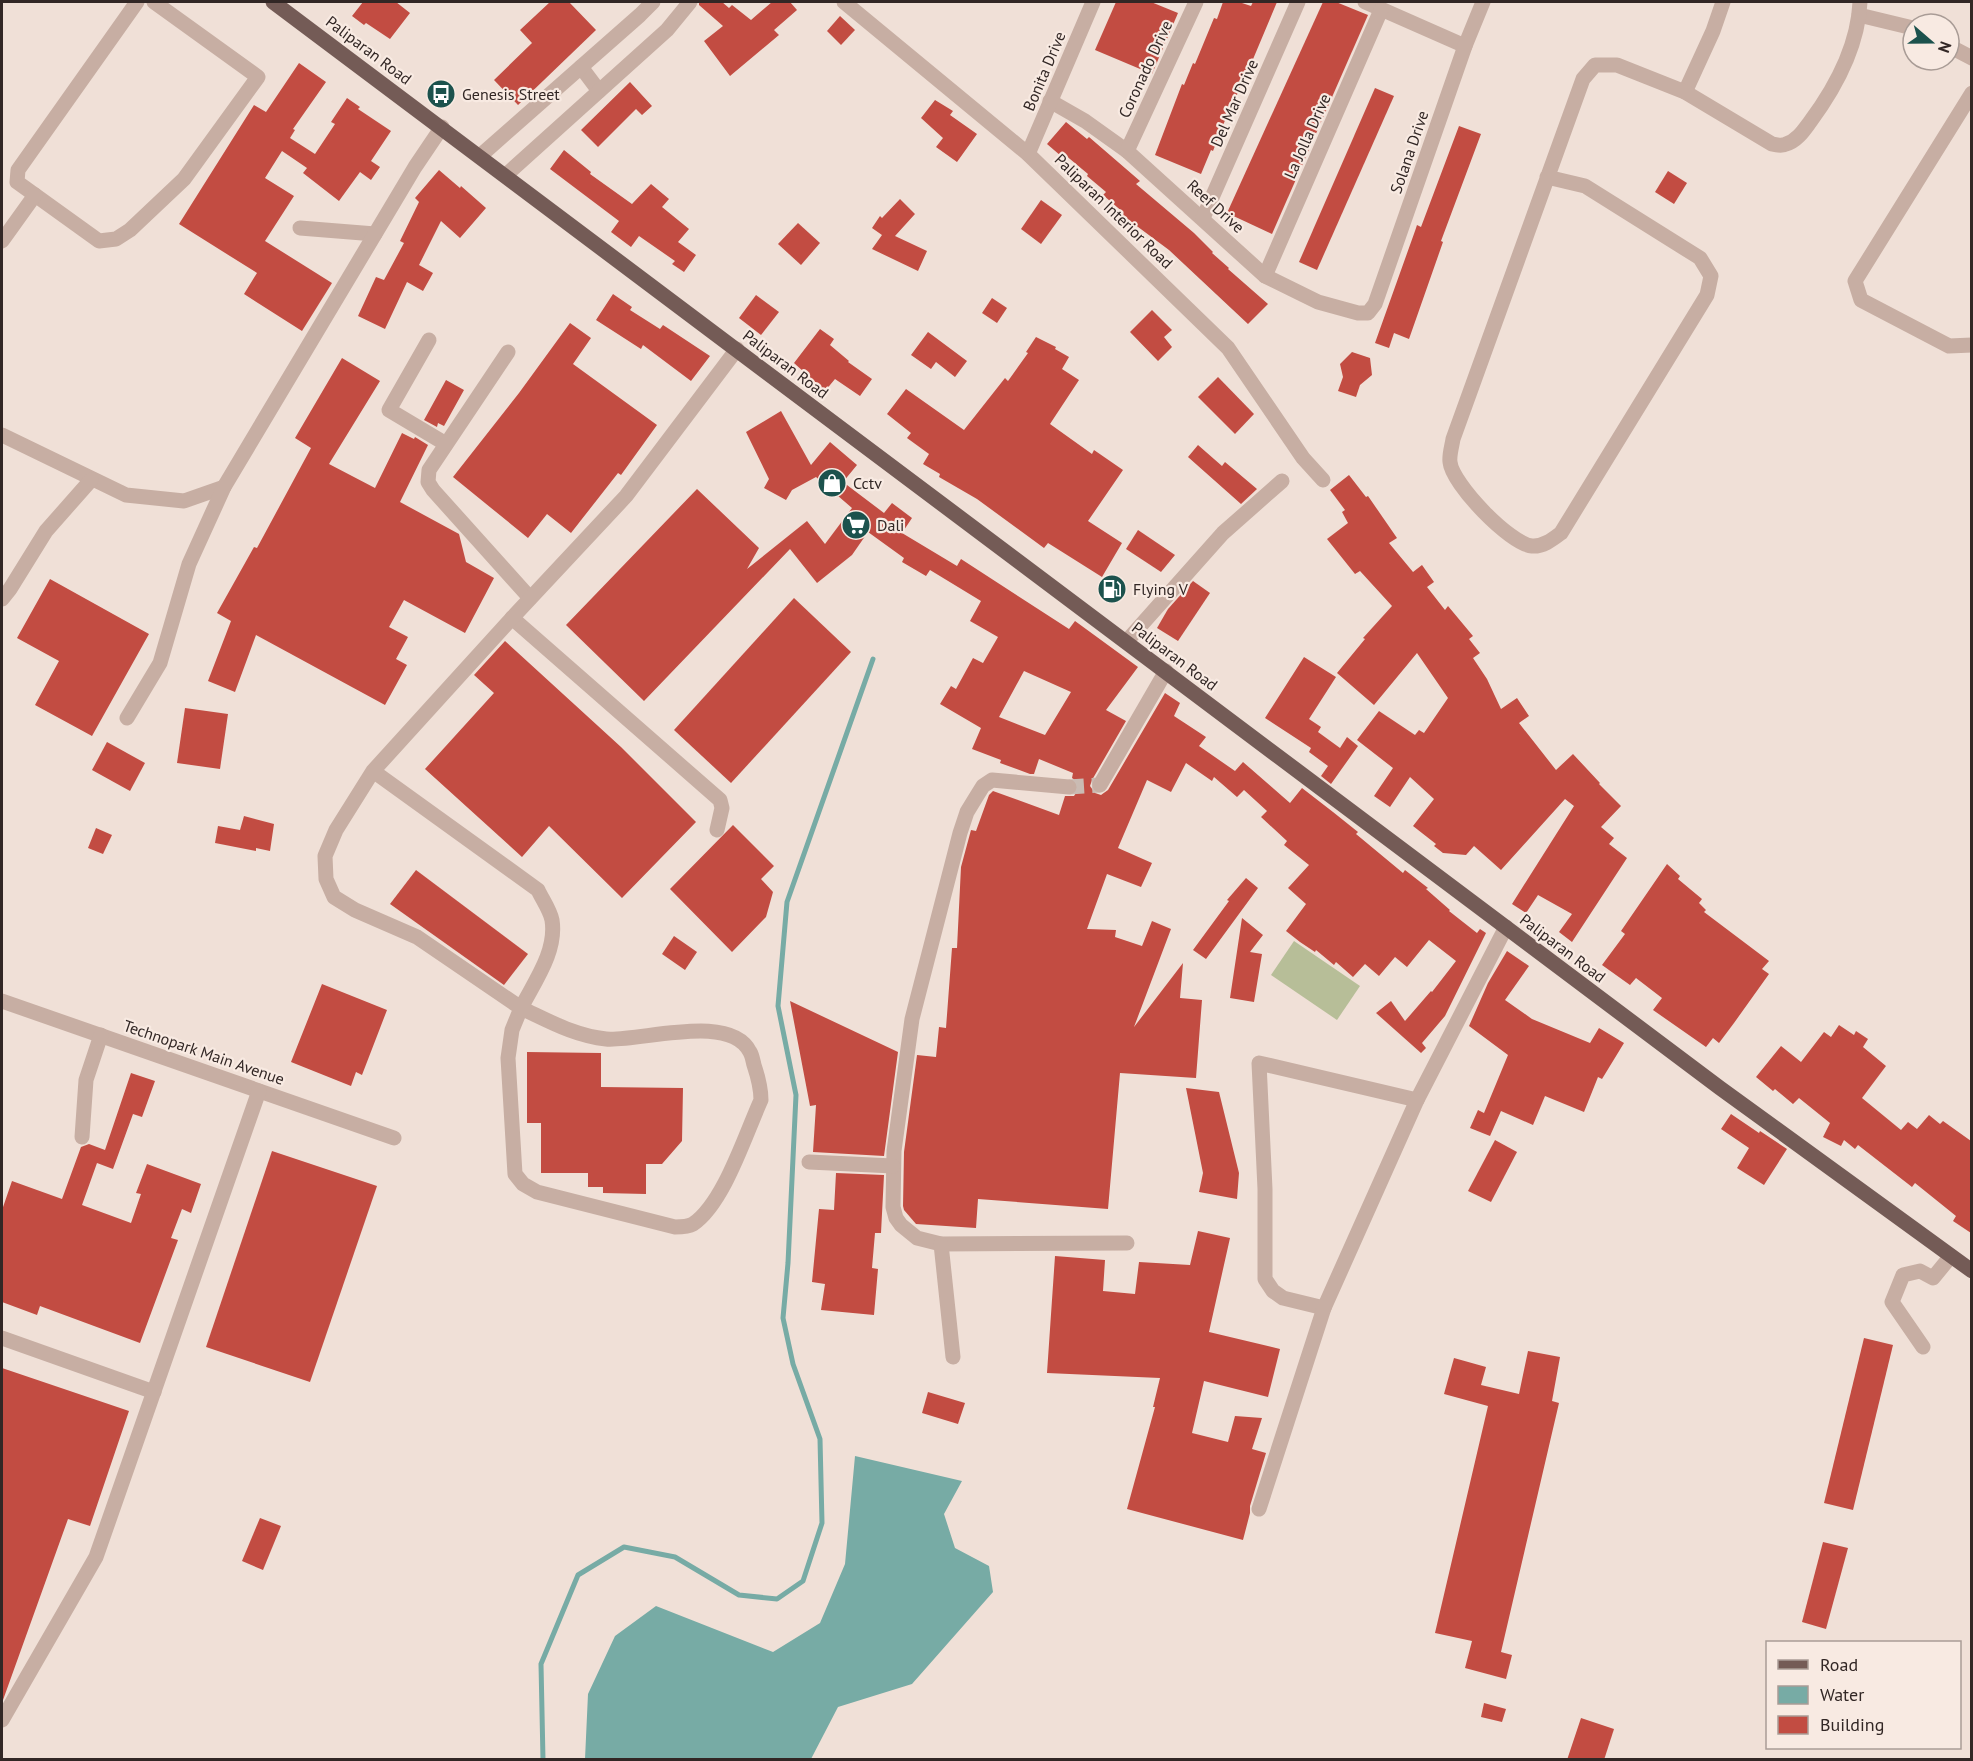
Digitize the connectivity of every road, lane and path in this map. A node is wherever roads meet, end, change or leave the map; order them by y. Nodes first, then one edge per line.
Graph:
1 (137, 2) edge
2 (154, 2) edge
3 (273, 2) edge
4 (652, 2) edge
5 (690, 2) edge
6 (844, 2) edge
7 (1094, 2) edge
8 (1196, 2) edge
9 (1298, 2) edge
10 (1365, 2) edge
11 (1483, 2) edge
12 (1723, 2) edge
13 (1860, 8) edge
14 (1381, 10) junction
15 (1901, 23) edge
16 (1465, 46) junction
17 (581, 67) junction
18 (600, 91) junction
19 (1685, 92) junction
20 (1971, 93) edge
21 (1050, 101) junction
22 (442, 127) junction
23 (1127, 151) junction
24 (1028, 154) junction
25 (480, 156) junction
26 (506, 175) junction
27 (1547, 177) junction
28 (35, 195) junction
29 (1203, 218) junction
30 (300, 228) dead end
31 (375, 234) junction
32 (2, 242) edge
33 (1265, 276) junction
34 (1368, 313) joint
35 (429, 340) dead end
36 (1971, 345) edge
37 (737, 349) junction
38 (507, 352) dead end
39 (2, 435) edge
40 (446, 444) junction
41 (91, 480) junction
42 (1323, 480) dead end
43 (1282, 481) dead end
44 (224, 488) junction
45 (530, 598) junction
46 (2, 599) edge
47 (512, 618) junction
48 (1126, 642) junction
49 (1166, 671) junction
50 (128, 718) dead end
51 (373, 771) junction
52 (1100, 785) dead end
53 (1069, 787) tunnel mouth
54 (717, 830) dead end
55 (1506, 927) junction
56 (2, 1001) edge
57 (521, 1008) junction
58 (101, 1035) junction
59 (259, 1091) junction
60 (1417, 1100) junction
61 (82, 1137) dead end
62 (394, 1138) dead end
63 (809, 1162) dead end
64 (893, 1166) junction
65 (1127, 1243) dead end
66 (941, 1244) junction
67 (1951, 1256) junction
68 (1971, 1271) edge
69 (1324, 1308) junction
70 (2, 1338) edge
71 (1923, 1347) dead end
72 (953, 1357) dead end
73 (153, 1392) junction
74 (1259, 1509) dead end
75 (2, 1720) edge

1 - 28 street
2 - 28 street
3 - 22 main road, Paliparan Road
4 - 17 street
5 - 18 street
6 - 24 street, Paliparan Interior Road
7 - 21 street, Bonita Drive
8 - 23 street, Coronado Drive
9 - 29 street, Del Mar Drive
10 - 14 street
11 - 16 street, Solana Drive
12 - 19 street
13 - 15 street
13 - 19 street
14 - 16 street
14 - 33 street, La Jolla Drive
16 - 34 street, Solana Drive
17 - 18 street
17 - 25 street
18 - 26 street
19 - 27 street
20 - 36 street
21 - 23 street, Reef Drive
21 - 24 street, Bonita Drive
22 - 25 main road, Paliparan Road
22 - 31 street
23 - 29 street, Reef Drive
24 - 42 street, Paliparan Interior Road
25 - 26 main road, Paliparan Road
26 - 37 main road, Paliparan Road
27 - 27 street
28 - 32 street
29 - 33 street, Reef Drive
30 - 31 street
31 - 44 street
33 - 34 street, Reef Drive
35 - 40 street
37 - 45 street
37 - 48 main road, Paliparan Road
38 - 40 street
39 - 41 street
40 - 45 street
41 - 44 street
41 - 46 street
43 - 48 street
44 - 50 street
45 - 47 street
47 - 51 street
47 - 54 street
48 - 49 main road, Paliparan Road
49 - 52 street
49 - 55 main road, Paliparan Road
51 - 57 street
51 - 57 street
53 - 64 street
55 - 60 street
55 - 67 main road, Paliparan Road
56 - 58 street, Technopark Main Avenue
57 - 57 street
58 - 59 street, Technopark Main Avenue
58 - 61 street
59 - 62 street, Technopark Main Avenue
59 - 73 street
60 - 69 street
60 - 69 street
63 - 64 street
64 - 66 street
65 - 66 street
66 - 72 street
67 - 68 main road, Paliparan Road
67 - 71 street
69 - 74 street
70 - 73 street
73 - 75 street

